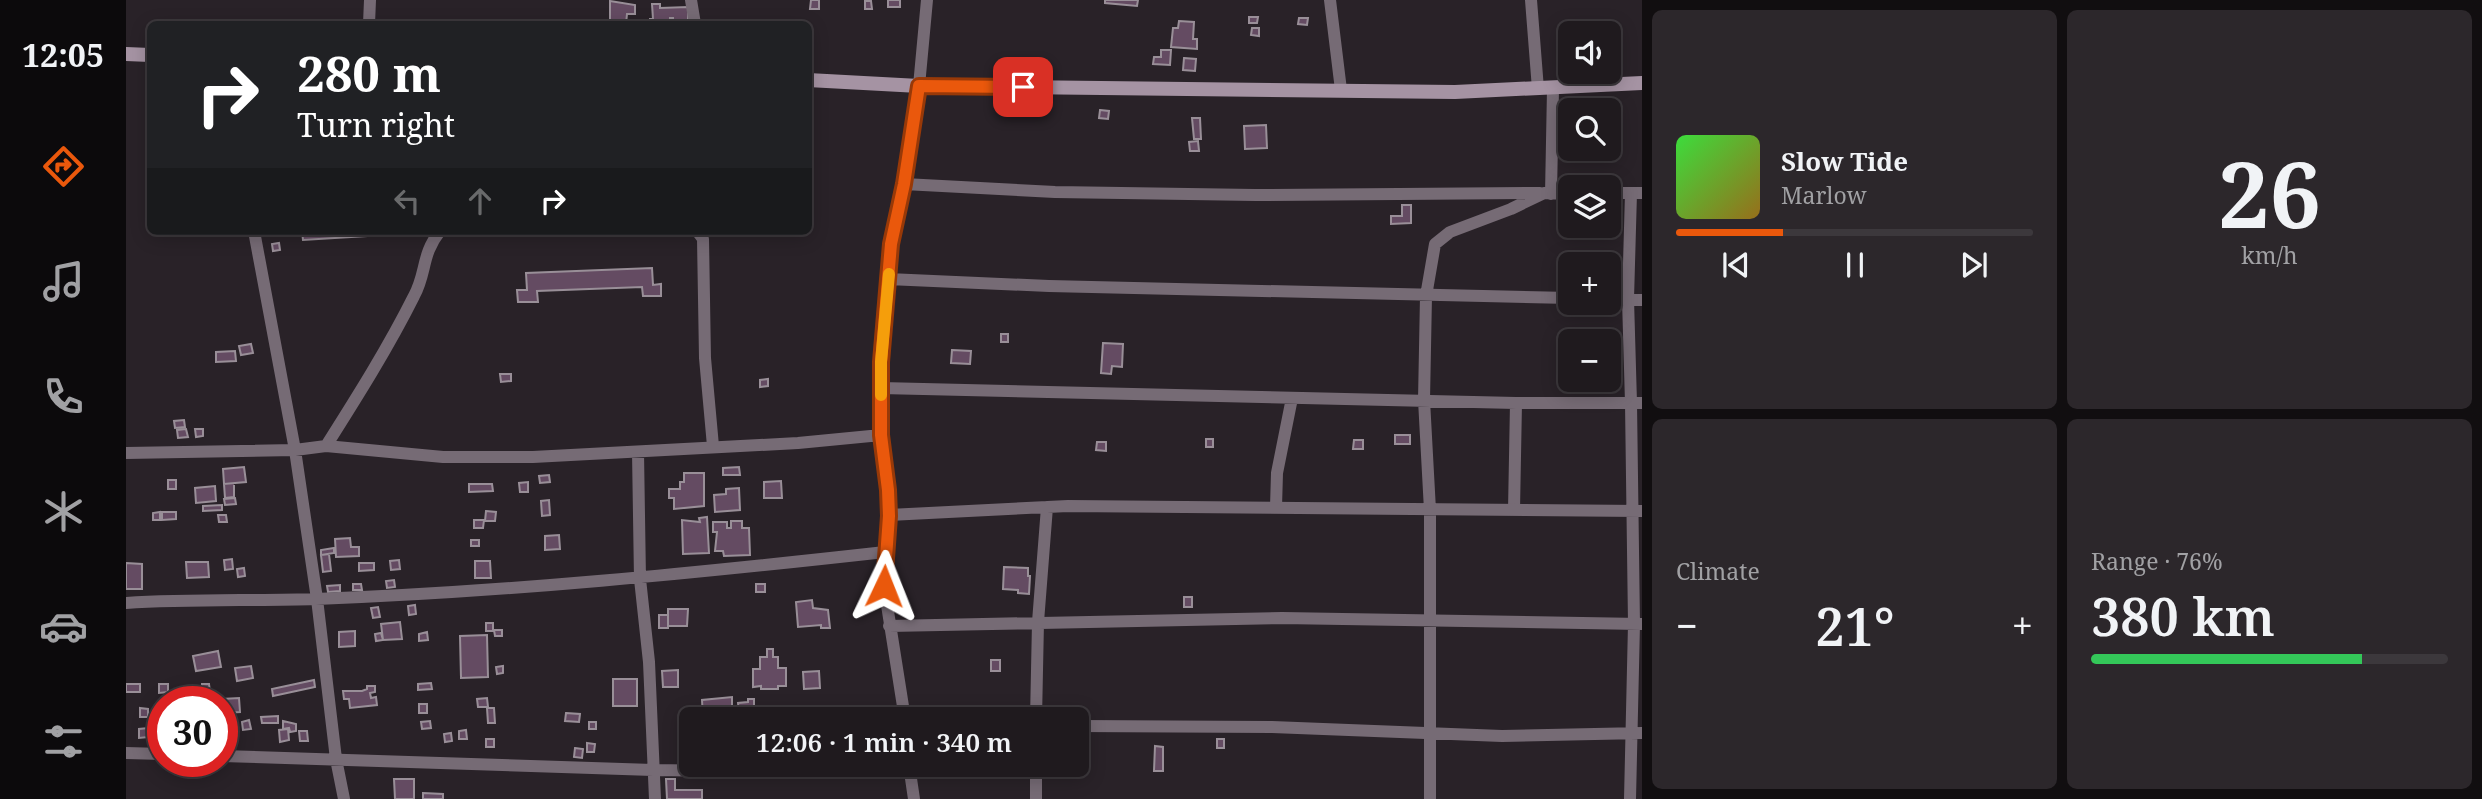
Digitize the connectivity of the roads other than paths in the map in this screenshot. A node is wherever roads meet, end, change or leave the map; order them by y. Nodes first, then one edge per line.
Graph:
1 (370, 0) edge
2 (691, 0) edge
3 (928, 0) edge
4 (1330, 0) edge
5 (1531, 0) edge
6 (369, 21) edge
7 (694, 21) edge
8 (126, 54) edge
9 (147, 55) edge
10 (812, 80) edge
11 (1642, 83) edge
12 (919, 86) junction
13 (1545, 89) junction
14 (1340, 90) junction
15 (904, 184) junction
16 (1637, 193) edge
17 (1547, 194) junction
18 (1558, 194) edge
19 (255, 235) edge
20 (428, 235) edge
21 (437, 235) edge
22 (700, 235) edge
23 (429, 246) junction
24 (888, 279) junction
25 (1426, 296) junction
26 (1558, 298) edge
27 (1621, 299) edge
28 (1628, 299) junction
29 (1642, 300) edge
30 (881, 388) junction
31 (1292, 398) junction
32 (1424, 400) junction
33 (1516, 403) junction
34 (1636, 403) edge
35 (881, 435) junction
36 (326, 446) junction
37 (713, 446) junction
38 (295, 450) junction
39 (638, 452) junction
40 (126, 453) edge
41 (1046, 507) junction
42 (1276, 507) junction
43 (1430, 510) junction
44 (1514, 510) junction
45 (1637, 511) edge
46 (889, 516) junction
47 (885, 552) junction
48 (640, 579) junction
49 (317, 599) junction
50 (126, 603) edge
51 (1431, 621) junction
52 (1038, 622) junction
53 (1638, 624) edge
54 (889, 626) junction
55 (903, 707) edge
56 (1036, 707) edge
57 (1089, 726) edge
58 (1637, 733) edge
59 (1429, 734) junction
60 (126, 752) edge
61 (147, 753) edge
62 (238, 756) edge
63 (336, 759) junction
64 (653, 770) junction
65 (679, 770) edge
66 (911, 777) edge
67 (1036, 777) edge
68 (344, 799) edge
69 (656, 799) edge
70 (914, 799) edge
71 (1036, 799) edge
72 (1430, 799) edge
73 (1630, 799) edge

1 - 6 street
2 - 7 street
3 - 12 street
4 - 14 street
5 - 13 street
8 - 9 street
10 - 12 street
11 - 13 street
12 - 14 street
12 - 15 street
13 - 14 street
13 - 17 street
15 - 17 street
15 - 24 street
16 - 28 street
17 - 18 street
17 - 25 street
19 - 38 street
20 - 23 street
21 - 23 street
22 - 37 street
23 - 36 street
24 - 25 street
24 - 30 street
25 - 26 street
25 - 32 street
27 - 28 street
28 - 29 street
28 - 34 street
30 - 31 street
30 - 35 street
31 - 32 street
31 - 42 street
32 - 33 street
32 - 43 street
33 - 34 street
33 - 44 street
34 - 45 street
35 - 37 street
35 - 46 street
36 - 38 street
36 - 39 street
37 - 39 street
38 - 40 street
38 - 49 street
39 - 48 street
41 - 42 street
41 - 46 street
41 - 52 street
42 - 43 street
43 - 44 street
43 - 51 street
44 - 45 street
45 - 53 street
46 - 47 street
47 - 48 street
47 - 54 street
48 - 49 street
48 - 64 street
49 - 50 street
49 - 63 street
51 - 52 street
51 - 53 street
51 - 59 street
52 - 54 street
52 - 56 street
53 - 58 street
54 - 55 street
57 - 59 street
58 - 59 street
58 - 73 street
59 - 72 street
60 - 61 street
62 - 63 street
63 - 64 street
63 - 68 street
64 - 65 street
64 - 69 street
66 - 70 street
67 - 71 street

